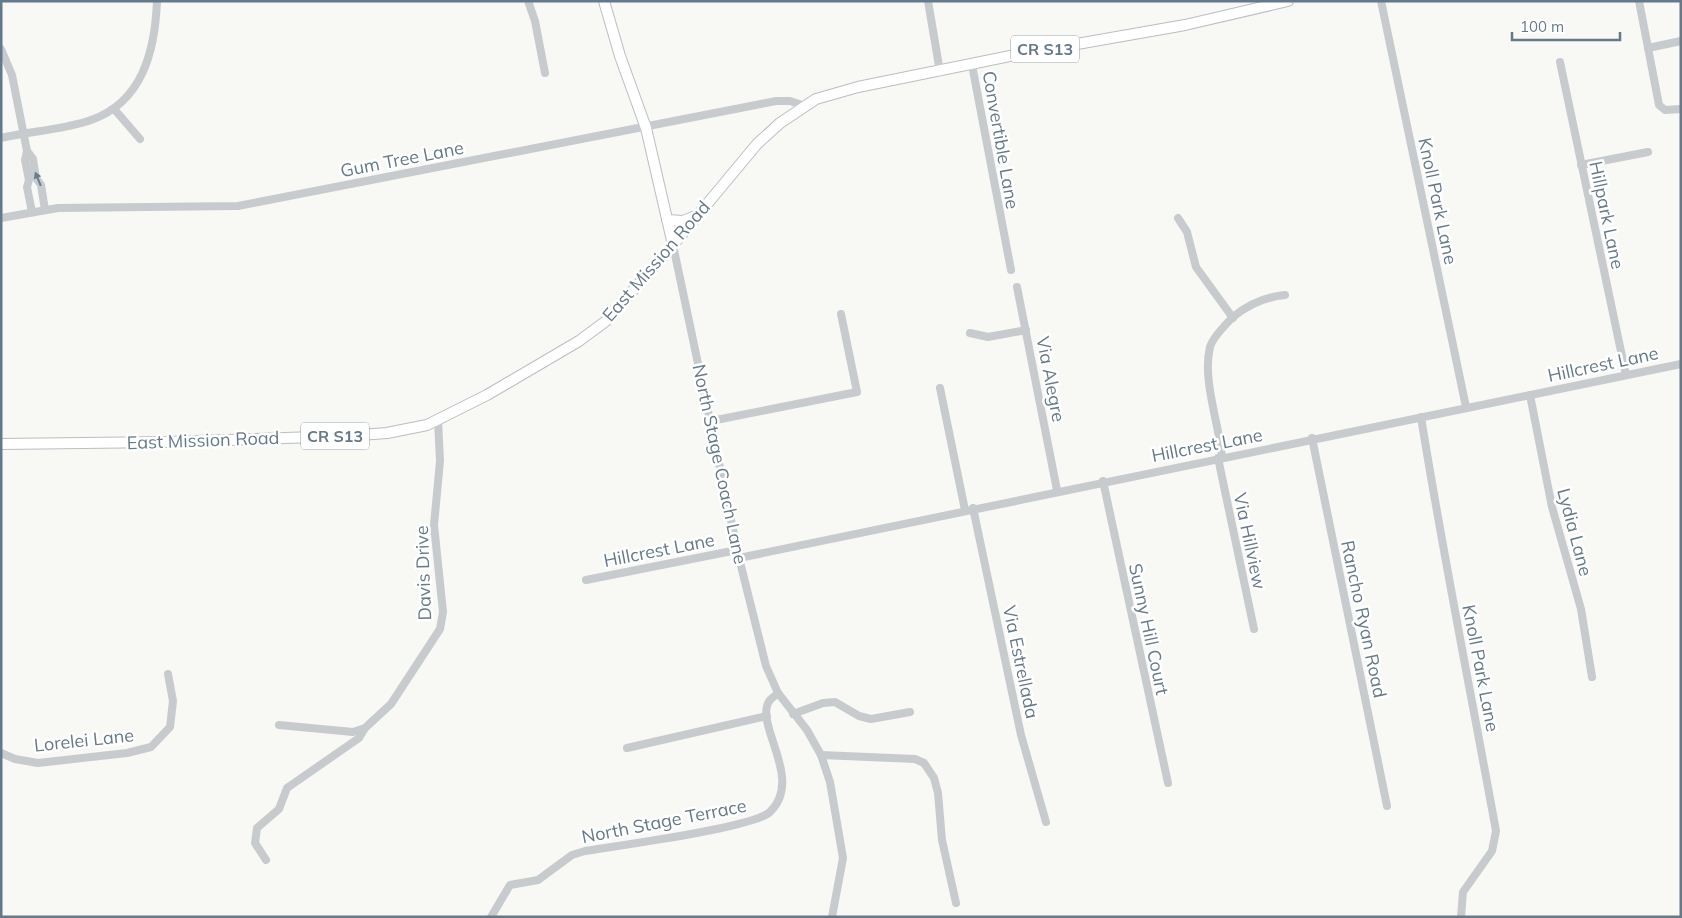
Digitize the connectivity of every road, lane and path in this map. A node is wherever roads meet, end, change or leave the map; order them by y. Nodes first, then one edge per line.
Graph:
1 (157, 1) edge
2 (528, 1) edge
3 (604, 1) edge
4 (928, 1) edge
5 (1288, 1) edge
6 (1381, 1) edge
7 (1639, 1) edge
8 (1681, 41) edge
9 (1648, 48) junction
10 (1, 49) edge
11 (1560, 62) dead end
12 (972, 65) junction
13 (940, 72) junction
14 (545, 73) dead end
15 (805, 106) junction
16 (1681, 109) edge
17 (115, 110) junction
18 (646, 128) junction
19 (23, 133) junction
20 (1, 138) edge
21 (140, 139) dead end
22 (27, 150) junction
23 (1648, 152) dead end
24 (1581, 165) junction
25 (45, 210) junction
26 (32, 212) junction
27 (698, 214) junction
28 (1, 218) edge
29 (1178, 218) dead end
30 (668, 220) junction
31 (673, 245) junction
32 (1011, 270) dead end
33 (1017, 287) dead end
34 (1285, 295) dead end
35 (841, 314) dead end
36 (1233, 318) junction
37 (1026, 330) junction
38 (970, 333) dead end
39 (1681, 364) edge
40 (1626, 375) junction
41 (940, 388) dead end
42 (1530, 395) junction
43 (1466, 407) junction
44 (1421, 417) junction
45 (438, 420) junction
46 (711, 421) junction
47 (1312, 438) junction
48 (1, 444) edge
49 (1220, 457) junction
50 (1103, 481) junction
51 (1057, 490) junction
52 (969, 509) junction
53 (738, 554) junction
54 (586, 580) dead end
55 (1254, 629) dead end
56 (168, 674) dead end
57 (1592, 677) dead end
58 (778, 693) junction
59 (910, 712) dead end
60 (793, 714) junction
61 (767, 716) junction
62 (279, 725) dead end
63 (365, 728) junction
64 (627, 748) dead end
65 (1, 753) edge
66 (821, 755) junction
67 (1168, 783) dead end
68 (1387, 806) dead end
69 (1046, 822) dead end
70 (266, 860) dead end
71 (956, 903) dead end
72 (491, 917) edge
73 (832, 917) edge
74 (1461, 917) edge

1 - 17 street
2 - 14 street
3 - 18 main road, North Stage Coach Lane
4 - 13 street
5 - 12 main road, East Mission Road / CR S13
6 - 43 street, Knoll Park Lane
7 - 9 street
8 - 9 street
9 - 16 street
10 - 19 street
11 - 24 street, Hillpark Lane
12 - 13 main road, East Mission Road / CR S13
12 - 32 street, Convertible Lane
13 - 15 main road, East Mission Road / CR S13
15 - 18 street, Gum Tree Lane
15 - 27 main road, East Mission Road / CR S13
17 - 19 street
17 - 21 street
18 - 25 street, Gum Tree Lane
18 - 30 main road, North Stage Coach Lane
19 - 20 street
19 - 22 street
25 -> 22 street
22 - 26 street
23 - 24 street
24 - 40 street, Hillpark Lane
25 - 26 street, Gum Tree Lane
26 - 28 street, Gum Tree Lane
27 - 30 main road
27 - 31 main road, East Mission Road / CR S13
29 - 36 street
30 - 31 main road, North Stage Coach Lane
31 - 45 main road, East Mission Road / CR S13
31 - 46 street, North Stage Coach Lane
33 - 37 street
34 - 36 street, Via Hillview
35 - 46 street
36 - 49 street, Via Hillview
37 - 38 street, Via Alegre
37 - 51 street, Via Alegre
39 - 40 street, Hillcrest Lane
40 - 42 street, Hillcrest Lane
41 - 52 street, Via Estrellada
42 - 43 street, Hillcrest Lane
42 - 57 street, Lydia Lane
43 - 44 street, Hillcrest Lane
44 - 47 street, Hillcrest Lane
44 - 74 street, Knoll Park Lane
45 - 48 main road, East Mission Road / CR S13
45 - 63 street, Davis Drive
46 - 53 street, North Stage Coach Lane
47 - 49 street, Hillcrest Lane
47 - 68 street, Rancho Ryan Road
49 - 50 street, Hillcrest Lane
49 - 55 street, Via Hillview
50 - 51 street, Hillcrest Lane
50 - 67 street, Sunny Hill Court
51 - 52 street, Hillcrest Lane
52 - 53 street, Hillcrest Lane
52 - 69 street, Via Estrellada
53 - 54 street, Hillcrest Lane
53 - 58 street, North Stage Coach Lane
56 - 65 street, Lorelei Lane
58 - 60 street, North Stage Coach Lane
58 - 61 street
59 - 60 street
60 - 66 street, North Stage Coach Lane
61 - 64 street
61 - 72 street, North Stage Terrace
62 - 63 street
63 - 70 street, Davis Drive
66 - 71 street
66 - 73 street, North Stage Coach Lane

